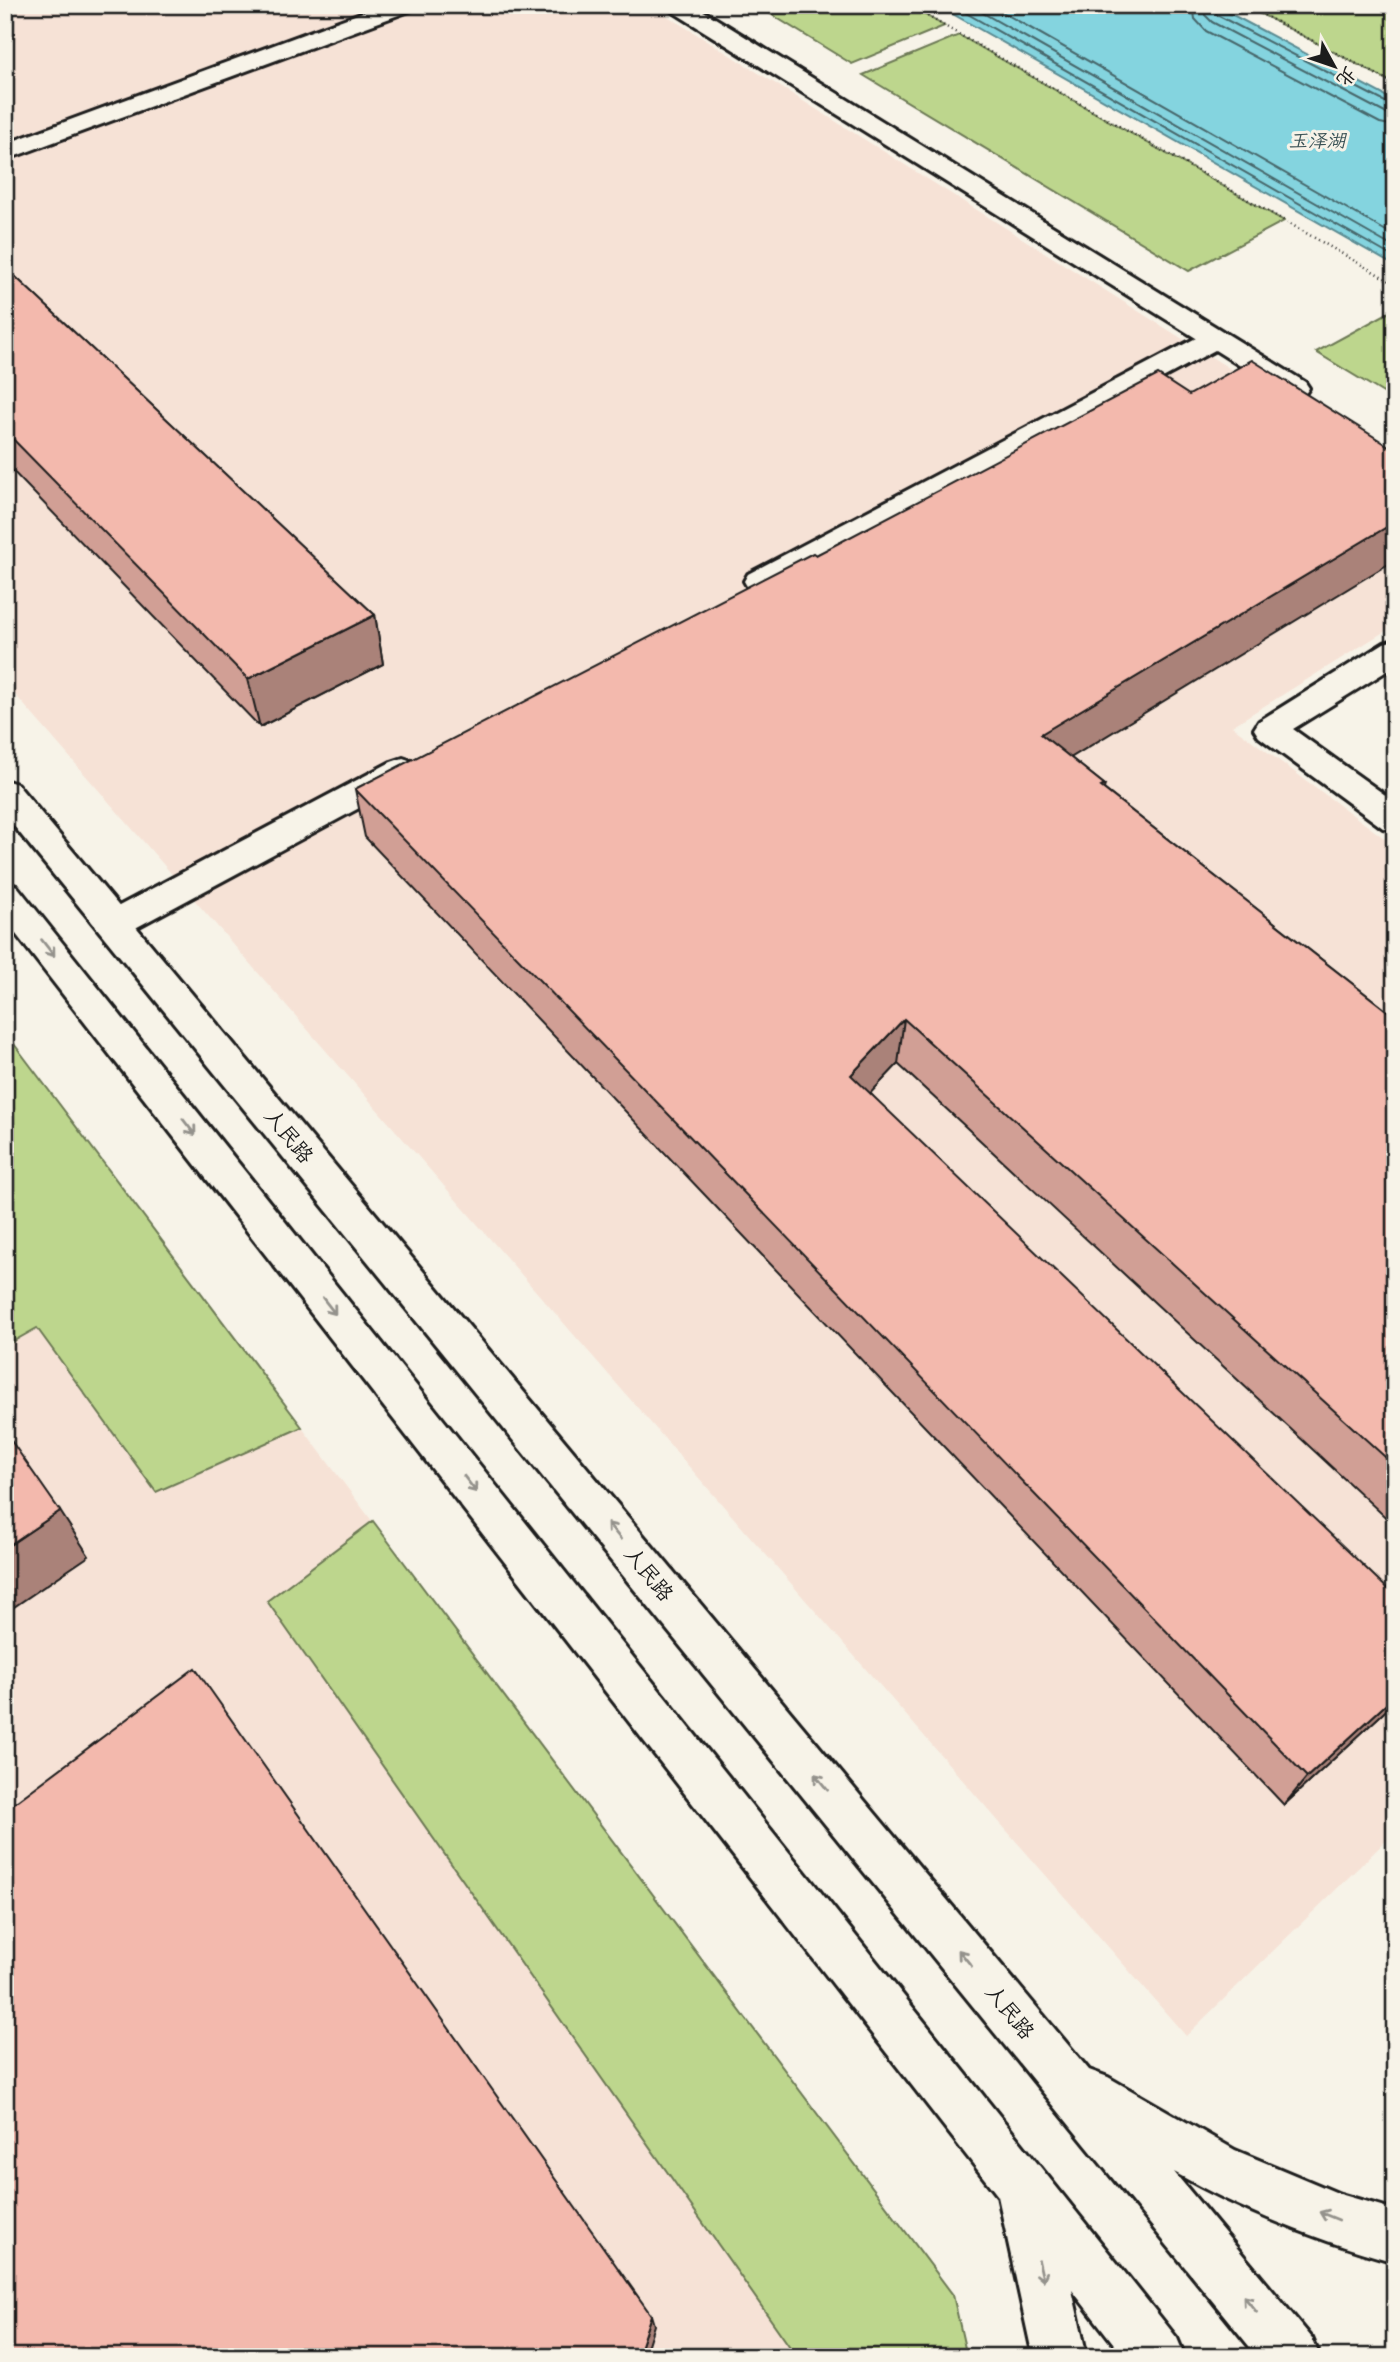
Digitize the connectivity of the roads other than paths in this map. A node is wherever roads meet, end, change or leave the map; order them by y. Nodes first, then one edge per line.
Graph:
1 (404, 5) edge
2 (678, 5) edge
3 (5, 153) edge
4 (1215, 339) junction
5 (1316, 402) edge
6 (738, 592) edge
7 (1395, 651) edge
8 (432, 755) edge
9 (5, 792) edge
10 (1395, 819) edge
11 (5, 895) edge
12 (114, 924) junction
13 (1068, 2082) junction
14 (1021, 2181) junction
15 (1395, 2236) edge
16 (1060, 2357) edge
17 (1158, 2357) edge
18 (1293, 2357) edge

1 - 3 main road
2 - 4 main road
4 - 5 main road
4 - 6 main road
7 - 10 main road
8 - 12 main road
9 - 12 main road, 人民路
11 -> 14 main road
13 -> 12 main road, 人民路
15 -> 13 main road
18 -> 13 main road, 人民路
14 -> 16 main road
14 - 17 main road

